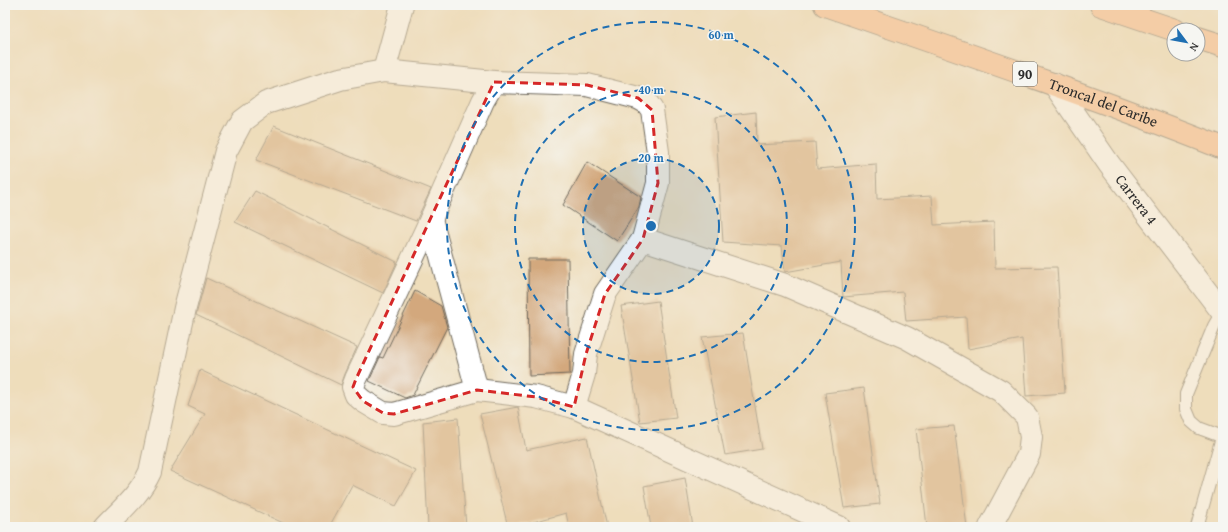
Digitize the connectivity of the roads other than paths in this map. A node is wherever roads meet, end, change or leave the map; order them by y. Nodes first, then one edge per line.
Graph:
1 (402, 5) edge
2 (825, 5) edge
3 (1101, 5) edge
4 (1166, 27) edge
5 (1206, 41) edge
6 (1223, 46) edge
7 (384, 71) junction
8 (494, 82) junction
9 (1054, 84) junction
10 (1223, 148) edge
11 (431, 219) junction
12 (644, 238) junction
13 (1223, 313) edge
14 (477, 390) junction
15 (574, 407) junction
16 (1223, 437) edge
17 (105, 527) edge
18 (839, 527) edge
19 (990, 527) edge
20 (1197, 527) edge

1 - 7 street
2 - 9 highway, Troncal del Caribe / 90
3 - 4 highway
5 - 6 highway
7 - 8 street
7 - 17 street
8 - 11 street
8 - 12 street
9 - 10 highway, Troncal del Caribe / 90
9 - 13 street, Carrera 4
11 - 14 street
11 - 14 street
12 - 15 street
12 - 19 street
13 - 16 lane
14 - 15 street
15 - 18 street
16 - 20 lane

